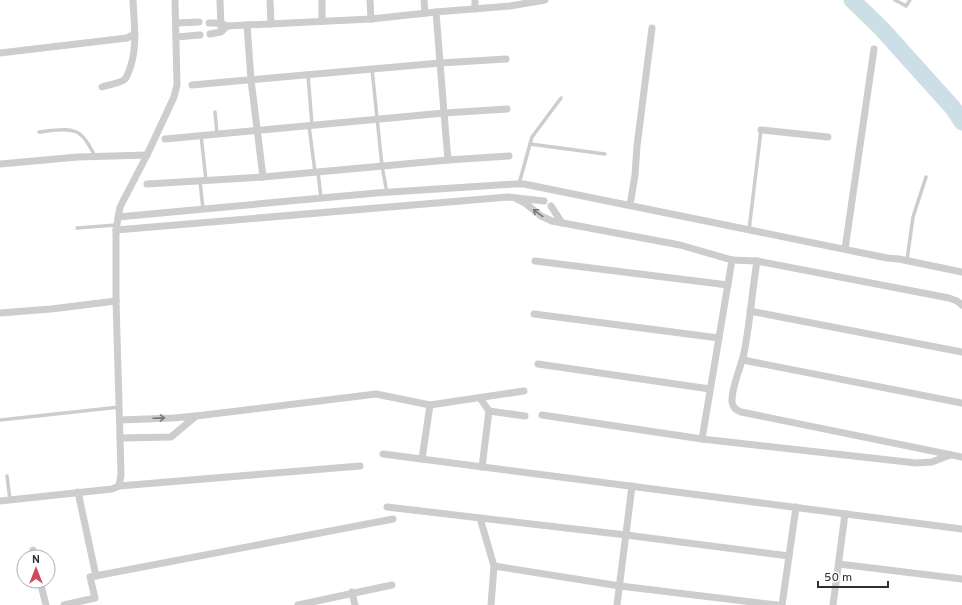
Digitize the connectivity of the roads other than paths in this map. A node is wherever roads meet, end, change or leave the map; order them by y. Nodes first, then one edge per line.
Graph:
1 (133, 0) edge
2 (175, 0) edge
3 (220, 0) edge
4 (270, 0) edge
5 (322, 0) edge
6 (370, 0) edge
7 (424, 0) edge
8 (475, 0) edge
9 (545, 0) edge
10 (895, 0) edge
11 (910, 0) edge
12 (525, 2) edge
13 (475, 9) junction
14 (436, 12) junction
15 (425, 13) junction
16 (371, 18) junction
17 (322, 21) junction
18 (199, 22) dead end
19 (209, 22) dead end
20 (176, 23) junction
21 (271, 24) junction
22 (224, 25) junction
23 (247, 25) junction
24 (652, 28) dead end
25 (135, 34) junction
26 (210, 34) dead end
27 (200, 35) dead end
28 (176, 37) junction
29 (874, 49) dead end
30 (0, 53) edge
31 (506, 59) dead end
32 (440, 64) junction
33 (372, 69) junction
34 (308, 75) junction
35 (251, 80) junction
36 (192, 85) dead end
37 (102, 87) dead end
38 (561, 98) dead end
39 (507, 109) dead end
40 (215, 112) dead end
41 (444, 113) junction
42 (378, 119) junction
43 (311, 125) junction
44 (257, 130) junction
45 (761, 130) joint
46 (39, 132) dead end
47 (217, 134) junction
48 (201, 135) junction
49 (828, 137) dead end
50 (165, 139) dead end
51 (530, 144) junction
52 (605, 154) dead end
53 (146, 155) junction
54 (95, 156) junction
55 (510, 156) dead end
56 (448, 160) junction
57 (0, 164) edge
58 (382, 166) junction
59 (316, 172) junction
60 (263, 177) junction
61 (926, 177) dead end
62 (203, 180) junction
63 (147, 184) dead end
64 (519, 184) junction
65 (387, 193) junction
66 (321, 198) junction
67 (517, 199) junction
68 (544, 201) dead end
69 (630, 205) junction
70 (551, 206) dead end
71 (203, 209) junction
72 (118, 217) junction
73 (562, 223) junction
74 (116, 227) junction
75 (77, 228) dead end
76 (749, 230) junction
77 (845, 249) junction
78 (732, 260) junction
79 (535, 261) dead end
80 (757, 261) junction
81 (907, 261) junction
82 (962, 272) edge
83 (728, 285) junction
84 (116, 301) junction
85 (962, 305) edge
86 (750, 311) junction
87 (0, 313) edge
88 (534, 314) dead end
89 (719, 338) junction
90 (962, 352) edge
91 (743, 360) junction
92 (538, 364) dead end
93 (710, 389) junction
94 (524, 391) dead end
95 (480, 398) junction
96 (962, 403) edge
97 (430, 406) junction
98 (120, 407) junction
99 (489, 411) junction
100 (542, 415) dead end
101 (196, 416) junction
102 (525, 416) dead end
103 (0, 420) edge
104 (120, 420) junction
105 (120, 438) junction
106 (702, 439) junction
107 (383, 454) dead end
108 (950, 455) junction
109 (962, 457) edge
110 (422, 459) junction
111 (360, 466) dead end
112 (482, 467) junction
113 (7, 476) dead end
114 (119, 486) junction
115 (632, 486) junction
116 (78, 492) junction
117 (10, 500) junction
118 (0, 501) edge
119 (387, 507) dead end
120 (796, 507) junction
121 (845, 514) junction
122 (480, 518) junction
123 (393, 519) dead end
124 (962, 529) edge
125 (626, 535) junction
126 (789, 556) junction
127 (838, 564) junction
128 (494, 566) junction
129 (96, 576) junction
130 (962, 579) edge
131 (392, 585) dead end
132 (620, 586) junction
133 (42, 589) edge
134 (352, 592) junction
135 (751, 603) edge
136 (46, 605) edge
137 (64, 605) edge
138 (298, 605) edge
139 (355, 605) edge
140 (491, 605) edge
141 (617, 605) edge
142 (777, 605) edge
143 (782, 605) edge
144 (833, 605) edge

1 - 25 street
2 - 20 street
3 - 22 street
4 - 21 street
5 - 17 street
6 - 16 street
7 - 15 street
8 - 13 street
9 - 12 street
10 - 11 lane
12 - 13 street
13 - 14 street
14 - 15 street
14 - 32 street
15 - 16 street
16 - 17 street
17 - 21 street
18 - 20 street
19 - 22 street
20 - 28 street
21 - 23 street
22 - 23 street
22 - 26 street
23 - 35 street
24 - 69 street
25 - 30 street
25 - 37 street
27 - 28 street
28 - 53 street
29 - 77 street
31 - 32 street
32 - 33 street
32 - 41 street
33 - 34 street
33 - 42 lane
34 - 35 street
34 - 43 lane
35 - 36 street
35 - 44 street
38 - 51 lane
39 - 41 street
40 - 47 lane
41 - 42 street
41 - 56 street
42 - 43 street
42 - 58 lane
43 - 44 street
43 - 59 lane
44 - 47 street
44 - 60 street
45 - 49 street
45 - 76 lane
46 - 54 lane
47 - 48 street
48 - 50 street
48 - 62 lane
51 - 52 lane
51 - 64 lane
53 - 54 street
53 - 72 street
54 - 57 street
55 - 56 street
56 - 58 street
58 - 59 street
58 - 65 lane
59 - 60 street
59 - 66 lane
60 - 62 street
61 - 81 lane
62 - 63 street
62 - 71 lane
64 - 65 street
64 - 69 street
65 - 66 street
66 - 71 street
67 - 68 street
73 -> 67 street
67 - 74 street
69 - 76 street
70 - 73 street
71 - 72 street
72 - 74 street
73 - 78 street
74 - 75 lane
74 - 84 street
76 - 77 street
77 - 81 street
78 - 80 street
78 - 83 street
79 - 83 street
80 - 85 street
80 - 86 street
81 - 82 street
83 - 89 street
84 - 87 street
84 - 98 street
86 - 90 street
86 - 91 street
88 - 89 street
89 - 93 street
91 - 96 street
91 - 108 street
92 - 93 street
93 - 106 street
94 - 95 street
95 - 97 street
95 - 99 street
97 - 101 street
97 - 110 street
98 - 103 lane
98 - 104 street
99 - 102 street
99 - 112 street
100 - 106 street
104 -> 101 street
101 - 105 street
104 - 105 street
105 - 114 street
106 - 108 street
107 - 110 street
108 - 109 street
110 - 112 street
111 - 114 street
112 - 115 street
113 - 117 lane
114 - 116 street
115 - 120 street
115 - 125 street
116 - 117 street
116 - 129 street
117 - 118 street
119 - 122 street
120 - 121 street
120 - 126 street
121 - 124 street
121 - 127 street
122 - 125 street
122 - 128 street
123 - 129 street
125 - 126 street
125 - 132 street
126 - 143 street
127 - 130 street
127 - 144 street
128 - 132 street
128 - 140 street
129 - 137 street
131 - 134 street
132 - 135 street
132 - 141 street
133 - 136 street
134 - 138 street
134 - 139 street
135 - 142 street

